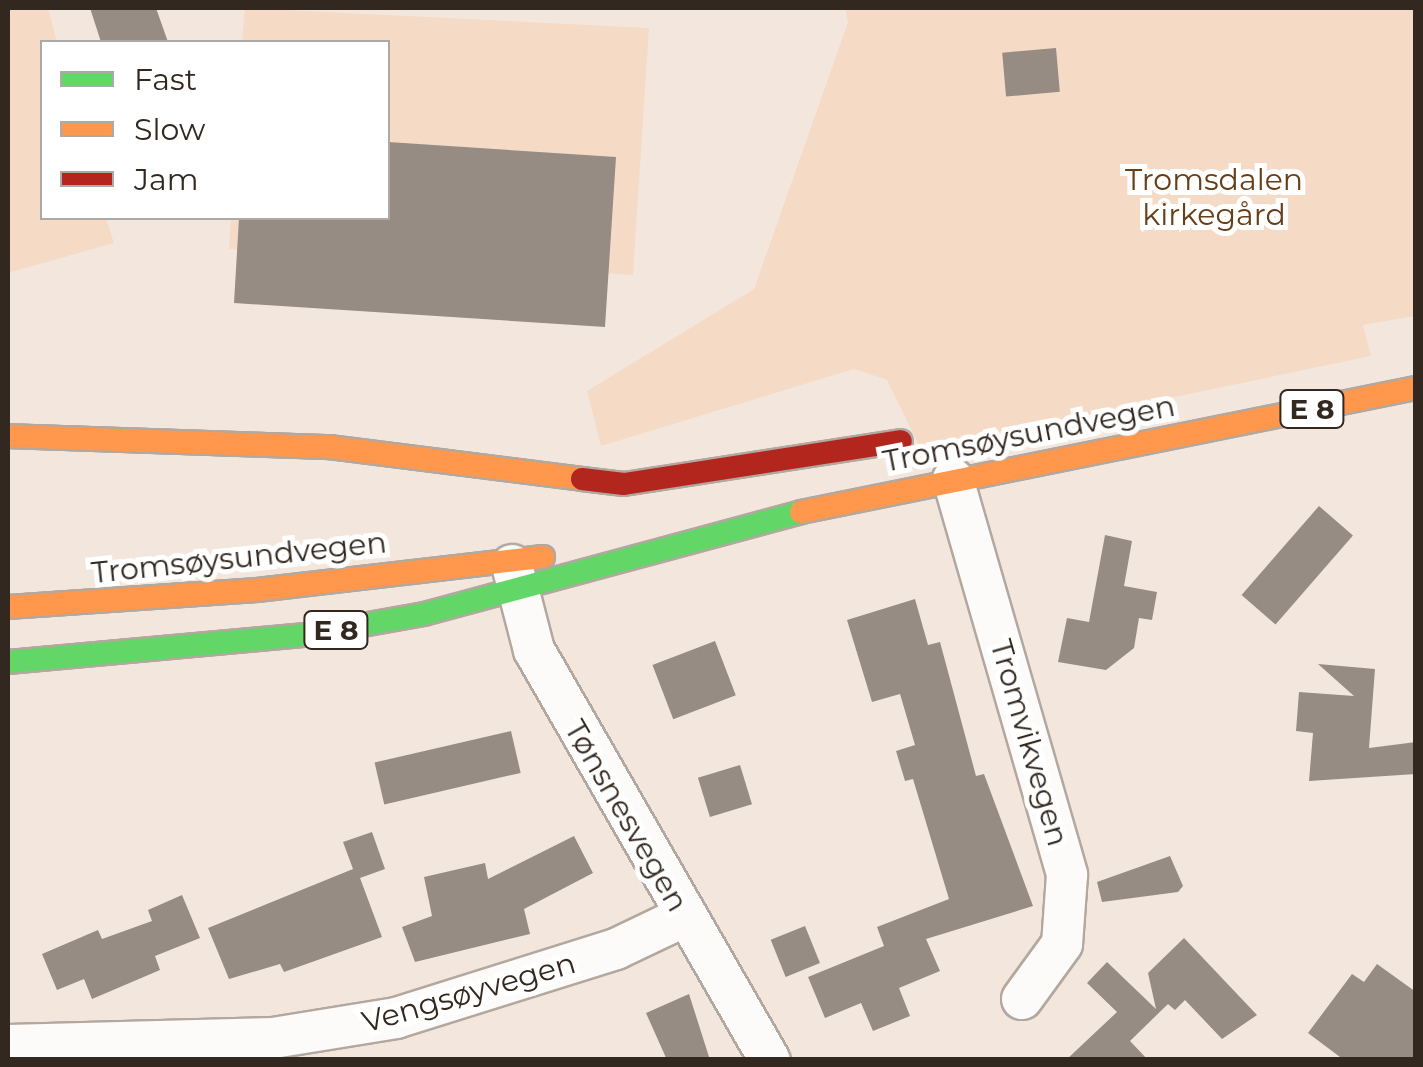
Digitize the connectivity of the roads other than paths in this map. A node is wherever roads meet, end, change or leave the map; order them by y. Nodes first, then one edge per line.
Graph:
1 (1416, 388) edge
2 (8, 436) edge
3 (900, 440) dead end
4 (953, 479) junction
5 (656, 548) junction
6 (516, 576) junction
7 (8, 607) edge
8 (8, 662) edge
9 (683, 917) junction
10 (1022, 998) dead end
11 (8, 1045) edge
12 (770, 1060) edge

1 - 4 main road, Tromsøysundvegen / E 8
2 - 3 main road
4 - 5 main road, Tromsøysundvegen / E 8
4 - 10 street, Tromvikvegen
5 - 6 main road, Tromsøysundvegen / E 8
5 - 6 main road, Tromsøysundvegen / E 8
6 - 7 main road, Tromsøysundvegen / E 8
6 - 8 main road, Tromsøysundvegen / E 8
6 - 9 street, Tønsnesvegen
9 - 11 street, Vengsøyvegen
9 - 12 street, Tønsnesvegen

